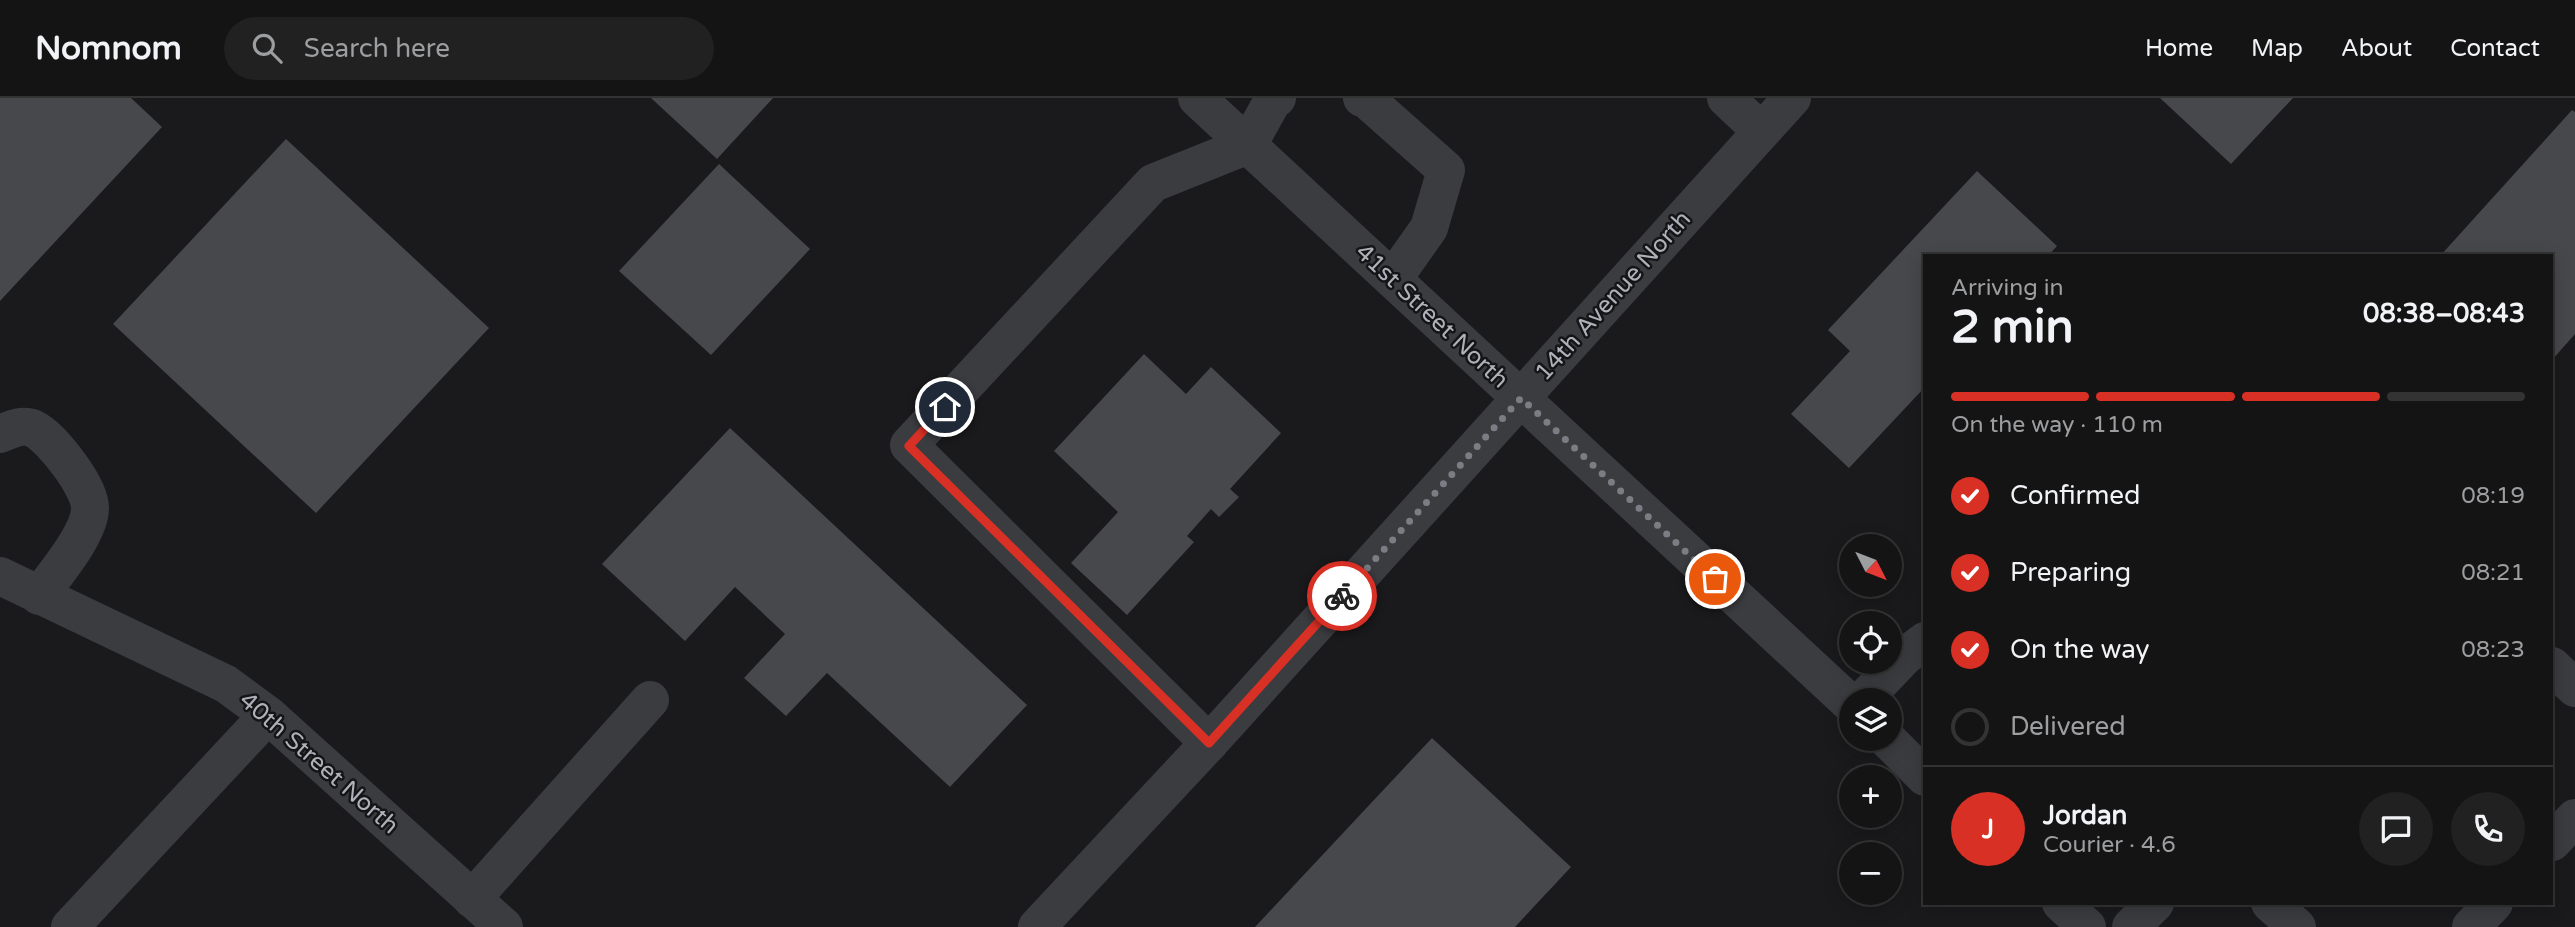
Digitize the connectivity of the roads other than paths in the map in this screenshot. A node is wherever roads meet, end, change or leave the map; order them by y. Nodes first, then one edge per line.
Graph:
1 (1197, 98) edge
2 (1277, 98) edge
3 (1362, 98) edge
4 (1726, 98) edge
5 (1792, 98) edge
6 (1761, 131) junction
7 (1248, 145) junction
8 (1393, 279) junction
9 (1521, 398) junction
10 (0, 434) edge
11 (0, 576) edge
12 (39, 596) junction
13 (1923, 642) edge
14 (2553, 667) edge
15 (1874, 688) edge
16 (2575, 688) edge
17 (1839, 693) edge
18 (650, 700) dead end
19 (268, 715) junction
20 (1209, 743) junction
21 (1899, 751) edge
22 (1923, 775) edge
23 (2575, 818) edge
24 (2553, 841) edge
25 (472, 899) junction
26 (2063, 905) edge
27 (2153, 905) edge
28 (2272, 905) edge
29 (2492, 905) edge
30 (71, 927) edge
31 (504, 927) edge
32 (1037, 927) edge
33 (2087, 927) edge
34 (2132, 927) edge
35 (2297, 927) edge
36 (2471, 927) edge

1 - 7 street, 41st Street North
2 - 7 street
3 - 8 street
4 - 6 street
5 - 6 street, 14th Avenue North
6 - 9 street, 14th Avenue North
7 - 8 street, 41st Street North
7 - 20 street
8 - 9 street, 41st Street North
9 - 17 street, 41st Street North
9 - 20 street, 14th Avenue North
10 - 12 street
11 - 12 street, 40th Street North
12 - 19 street, 40th Street North
13 - 15 street
14 - 16 street
18 - 25 street
19 - 25 street, 40th Street North
19 - 30 street
20 - 32 street, 14th Avenue North
21 - 22 street
23 - 24 street
25 - 31 street, 40th Street North
26 - 33 street
27 - 34 street
28 - 35 street
29 - 36 street

